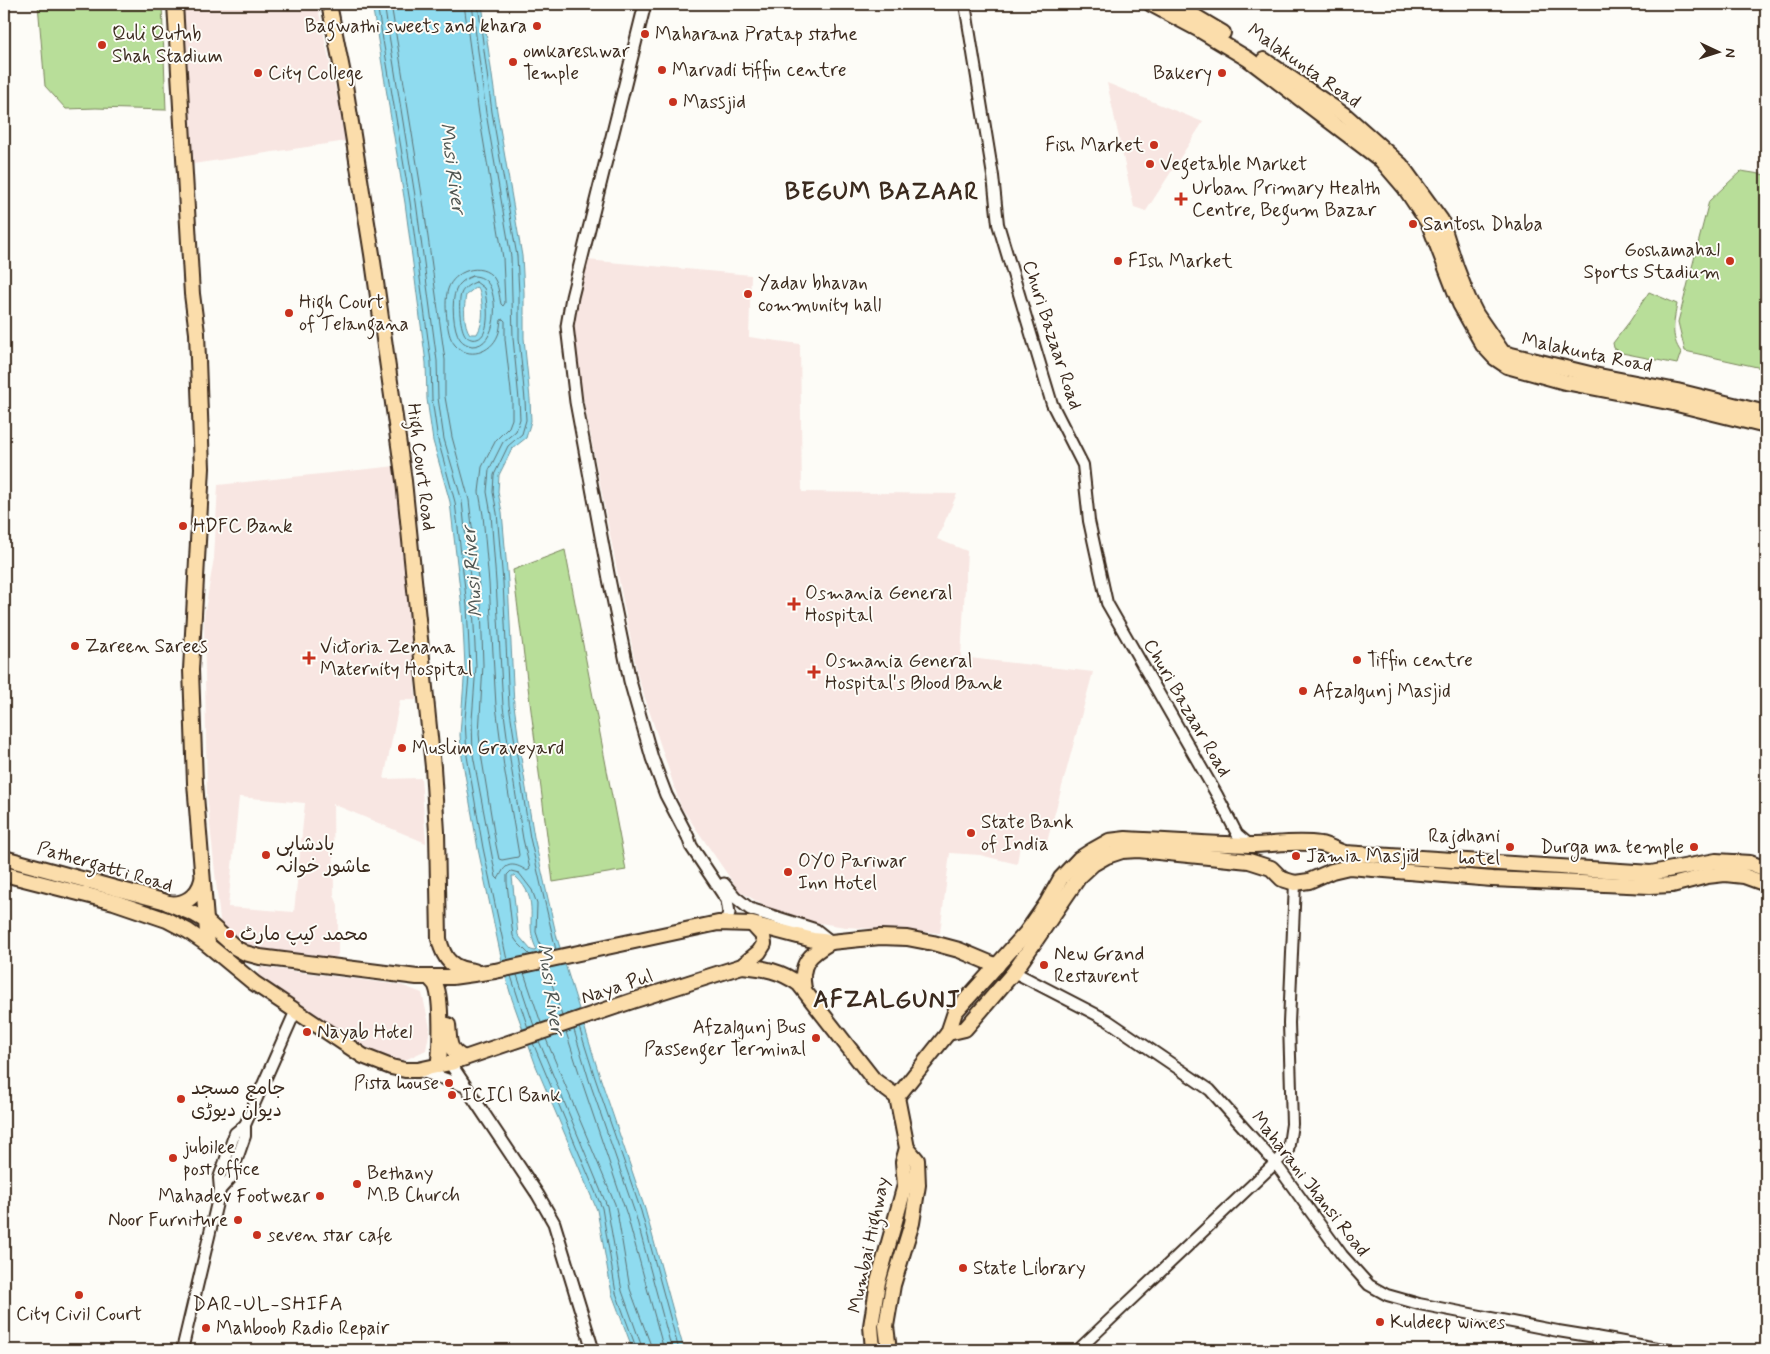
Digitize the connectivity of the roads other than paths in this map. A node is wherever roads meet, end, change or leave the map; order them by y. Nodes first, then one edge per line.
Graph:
1 (175, 4) edge
2 (329, 4) edge
3 (645, 4) edge
4 (965, 4) edge
5 (1151, 4) edge
6 (1174, 4) edge
7 (1346, 124) junction
8 (1472, 316) junction
9 (1766, 413) edge
10 (1766, 426) edge
11 (688, 837) junction
12 (1250, 845) junction
13 (4, 858) edge
14 (1345, 860) junction
15 (1766, 868) edge
16 (4, 874) edge
17 (202, 877) junction
18 (1295, 883) junction
19 (1766, 884) edge
20 (162, 901) junction
21 (200, 918) junction
22 (722, 923) junction
23 (752, 924) junction
24 (831, 942) junction
25 (208, 945) junction
26 (260, 957) junction
27 (742, 966) junction
28 (997, 966) junction
29 (495, 971) junction
30 (1014, 972) junction
31 (452, 976) junction
32 (429, 977) junction
33 (254, 983) junction
34 (804, 989) junction
35 (296, 1010) junction
36 (948, 1033) junction
37 (470, 1056) junction
38 (444, 1065) junction
39 (418, 1070) junction
40 (465, 1086) junction
41 (897, 1097) junction
42 (906, 1148) junction
43 (1276, 1164) junction
44 (881, 1270) junction
45 (896, 1273) junction
46 (1595, 1337) junction
47 (182, 1350) edge
48 (593, 1350) edge
49 (872, 1350) edge
50 (889, 1350) edge
51 (1078, 1350) edge
52 (1606, 1350) edge
53 (1668, 1350) edge

1 - 17 main road
2 - 29 main road, High Court Road
3 - 11 main road
4 - 12 street, Churi Bazaar Road
5 - 7 main road
6 - 7 main road, Malakunta Road
7 - 8 main road, Malakunta Road
8 - 9 main road, Malakunta Road
8 - 10 main road
11 - 22 main road
11 - 24 main road
12 - 14 main road
12 - 28 main road
13 - 20 main road, Pathergatti Road
14 - 15 main road
14 - 18 main road
14 - 19 main road
16 - 25 main road, Naya Pul
17 - 20 main road
17 - 21 main road
18 - 30 main road
18 - 43 street
20 - 21 main road, Pathergatti Road
21 - 25 main road
21 - 26 main road, Pathergatti Road
22 - 23 main road, Naya Pul
22 - 29 main road, Naya Pul
23 - 24 main road, Naya Pul
23 - 27 main road
24 - 28 main road
24 - 34 main road
25 - 33 main road, Naya Pul
26 - 32 main road, Pathergatti Road
26 - 33 main road
27 - 34 main road
27 - 37 main road, Naya Pul
28 - 36 main road
29 - 31 main road, Pathergatti Road
30 - 36 main road
30 - 43 street, Maharani Jhansi Road
31 - 32 main road, Pathergatti Road
31 - 37 main road
32 - 38 main road
33 - 35 main road, Naya Pul
34 - 41 main road
35 - 39 main road, Naya Pul
35 - 47 street
36 - 41 main road
37 - 38 main road, Naya Pul
38 - 39 main road, Naya Pul
38 - 40 main road
39 - 40 main road
40 - 48 main road
41 - 42 main road, Mumbai Highway
42 - 44 main road, Mumbai Highway
42 - 45 main road, Mumbai Highway
43 - 46 street, Maharani Jhansi Road
43 - 51 street
44 - 45 main road
44 - 49 main road, Mumbai Highway
45 - 50 main road, Mumbai Highway
46 - 52 street
46 - 53 street, Maharani Jhansi Road

